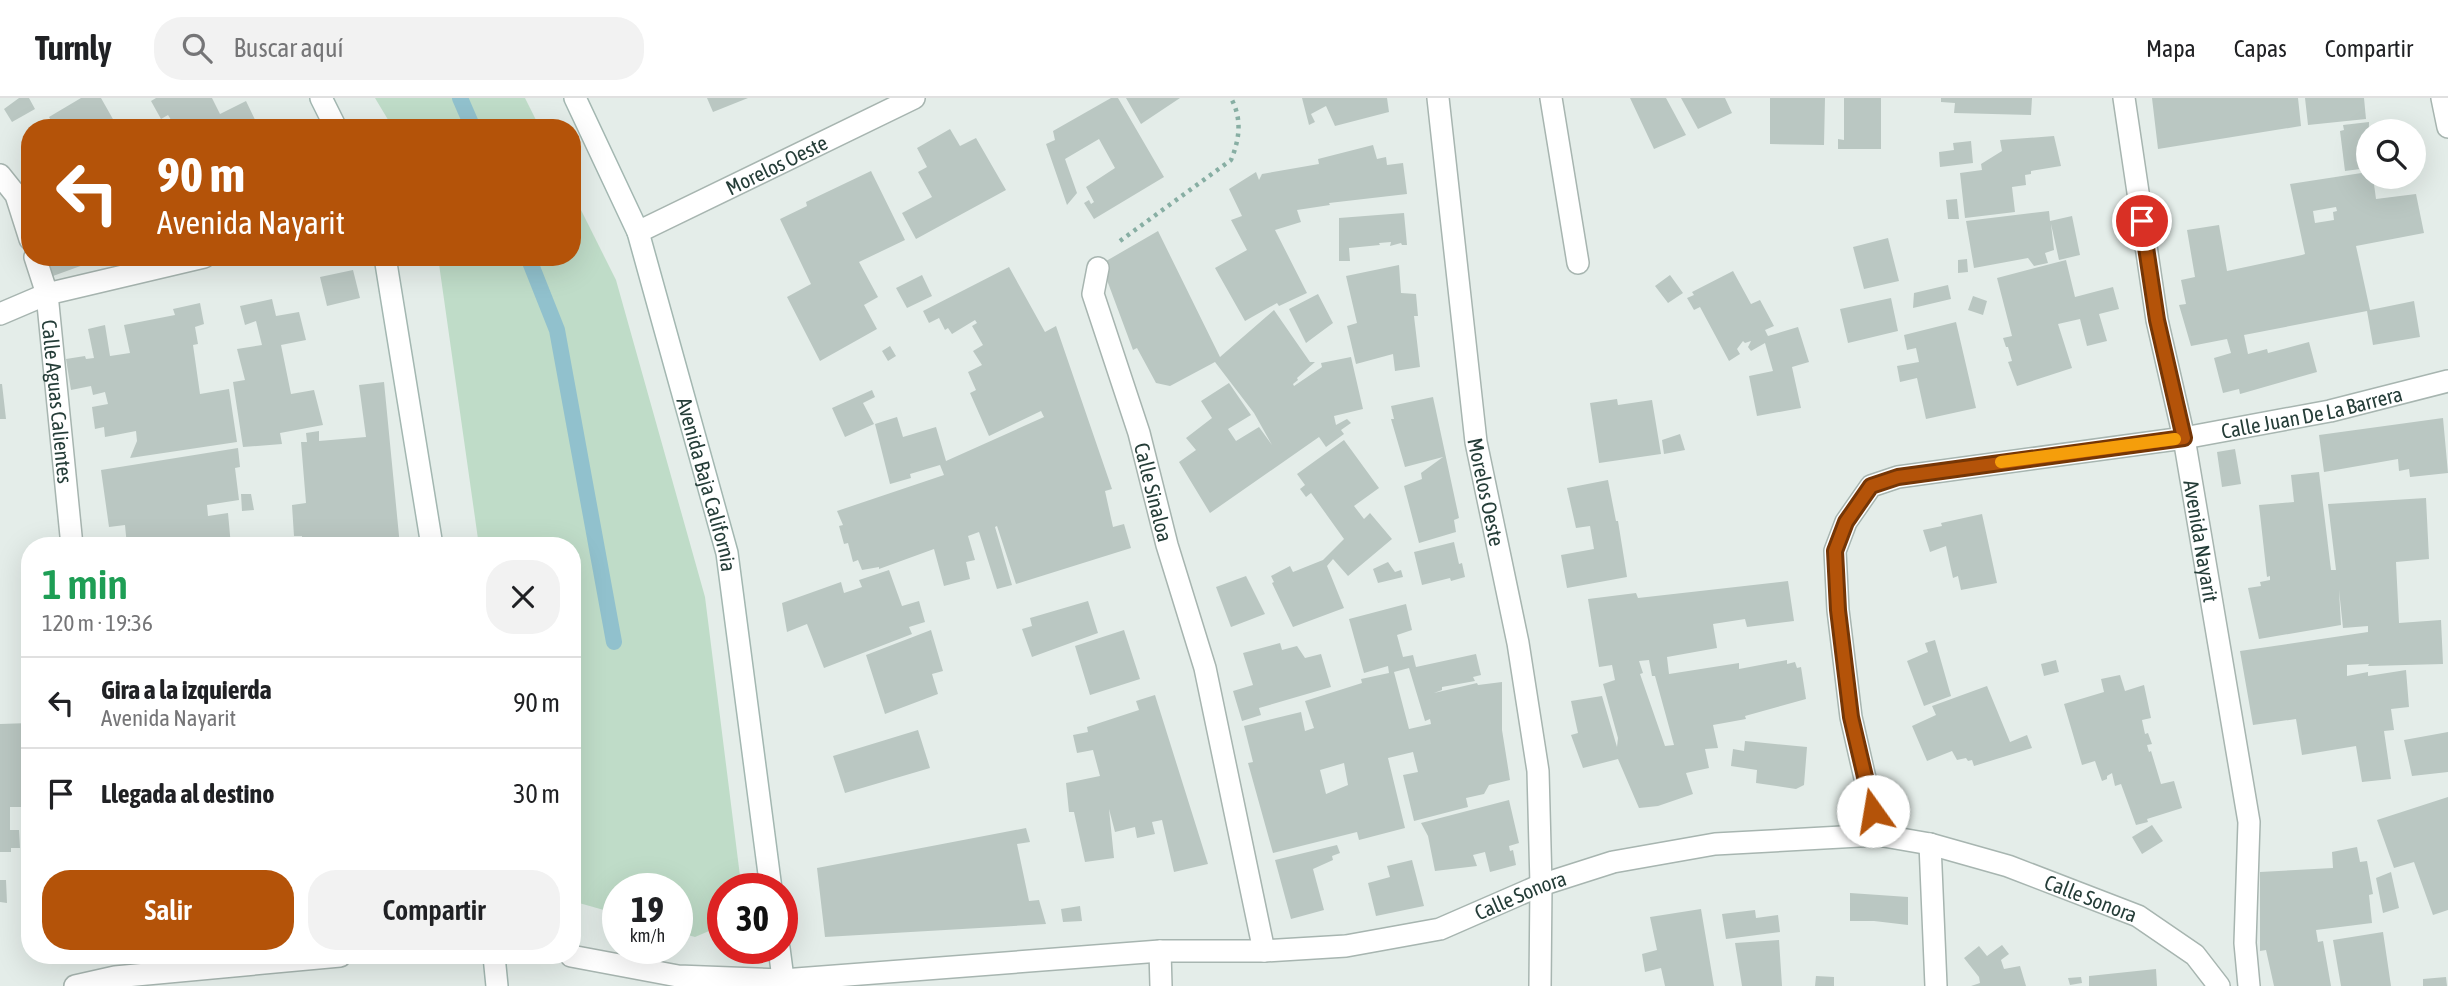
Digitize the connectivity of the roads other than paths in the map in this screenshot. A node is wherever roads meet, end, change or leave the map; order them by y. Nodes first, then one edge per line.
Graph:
1 (321, 98) edge
2 (575, 98) edge
3 (914, 98) edge
4 (1438, 98) edge
5 (1551, 98) edge
6 (2124, 98) edge
7 (2442, 98) edge
8 (332, 119) edge
9 (2448, 127) edge
10 (0, 175) edge
11 (21, 211) edge
12 (638, 232) junction
13 (1578, 264) dead end
14 (38, 266) edge
15 (166, 266) edge
16 (386, 266) edge
17 (1098, 268) road end
18 (47, 294) junction
19 (0, 314) edge
20 (2448, 381) edge
21 (2184, 438) junction
22 (71, 537) edge
23 (431, 537) edge
24 (1878, 835) junction
25 (1930, 844) junction
26 (769, 873) edge
27 (1541, 885) junction
28 (1160, 951) junction
29 (1264, 951) junction
30 (581, 958) edge
31 (234, 964) edge
32 (495, 964) edge
33 (781, 964) edge
34 (115, 973) edge
35 (783, 983) edge
36 (75, 986) edge
37 (497, 986) edge
38 (1161, 986) edge
39 (1541, 986) edge
40 (1936, 986) edge
41 (2219, 986) edge
42 (2249, 986) edge

1 - 8 street
2 - 12 street, Avenida Baja California
3 - 12 street, Morelos Oeste
4 - 27 street, Morelos Oeste
5 - 13 street
6 - 21 street, Avenida Nayarit
7 - 9 street
10 - 11 street
12 - 26 street, Avenida Baja California
14 - 18 street, Calle Aguas Calientes
15 - 18 street
16 - 23 street
17 - 29 street, Calle Sinaloa
18 - 19 street
18 - 22 street, Calle Aguas Calientes
20 - 21 street, Calle Juan De La Barrera
21 - 24 street, Calle Juan De La Barrera
21 - 42 street, Avenida Nayarit
24 - 25 street, Calle Sonora
24 - 27 street, Calle Sonora
25 - 40 street
25 - 41 street, Calle Sonora
27 - 29 street, Calle Sonora
27 - 39 street, Morelos Oeste
28 - 29 street, Calle Sonora
28 - 35 street, Calle Sonora
28 - 38 street
30 - 35 street, Calle Sonora
31 - 34 street
32 - 37 street
33 - 35 street
34 - 36 street

